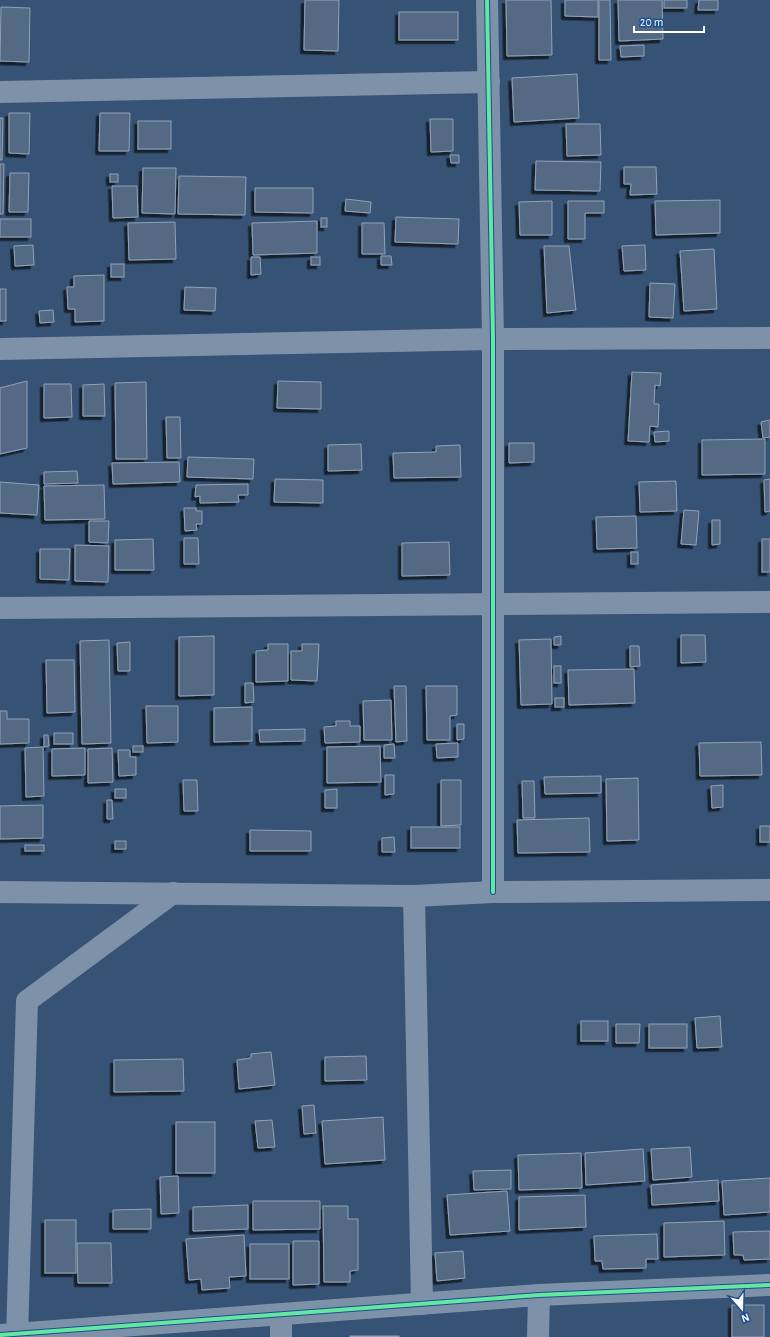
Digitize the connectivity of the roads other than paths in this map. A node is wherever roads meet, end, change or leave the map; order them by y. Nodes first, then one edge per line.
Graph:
1 (487, 0) edge
2 (489, 82) junction
3 (0, 92) edge
4 (770, 338) edge
5 (493, 339) junction
6 (0, 349) edge
7 (770, 602) edge
8 (494, 604) junction
9 (0, 608) edge
10 (770, 890) edge
11 (0, 892) edge
12 (493, 892) junction
13 (173, 893) junction
14 (414, 896) junction
15 (770, 1285) edge
16 (539, 1295) junction
17 (422, 1304) junction
18 (281, 1315) junction
19 (12, 1336) edge
20 (280, 1337) edge
21 (538, 1337) edge

1 - 2 street
2 - 3 street
2 - 5 street
4 - 5 street
5 - 6 street
5 - 8 street
7 - 8 street
8 - 9 street
8 - 12 street
10 - 12 street
11 - 13 street
12 - 14 street
13 - 14 street
13 - 19 street
14 - 17 street
15 - 16 street
16 - 17 street
16 - 21 street
17 - 18 street
18 - 19 street
18 - 20 street

